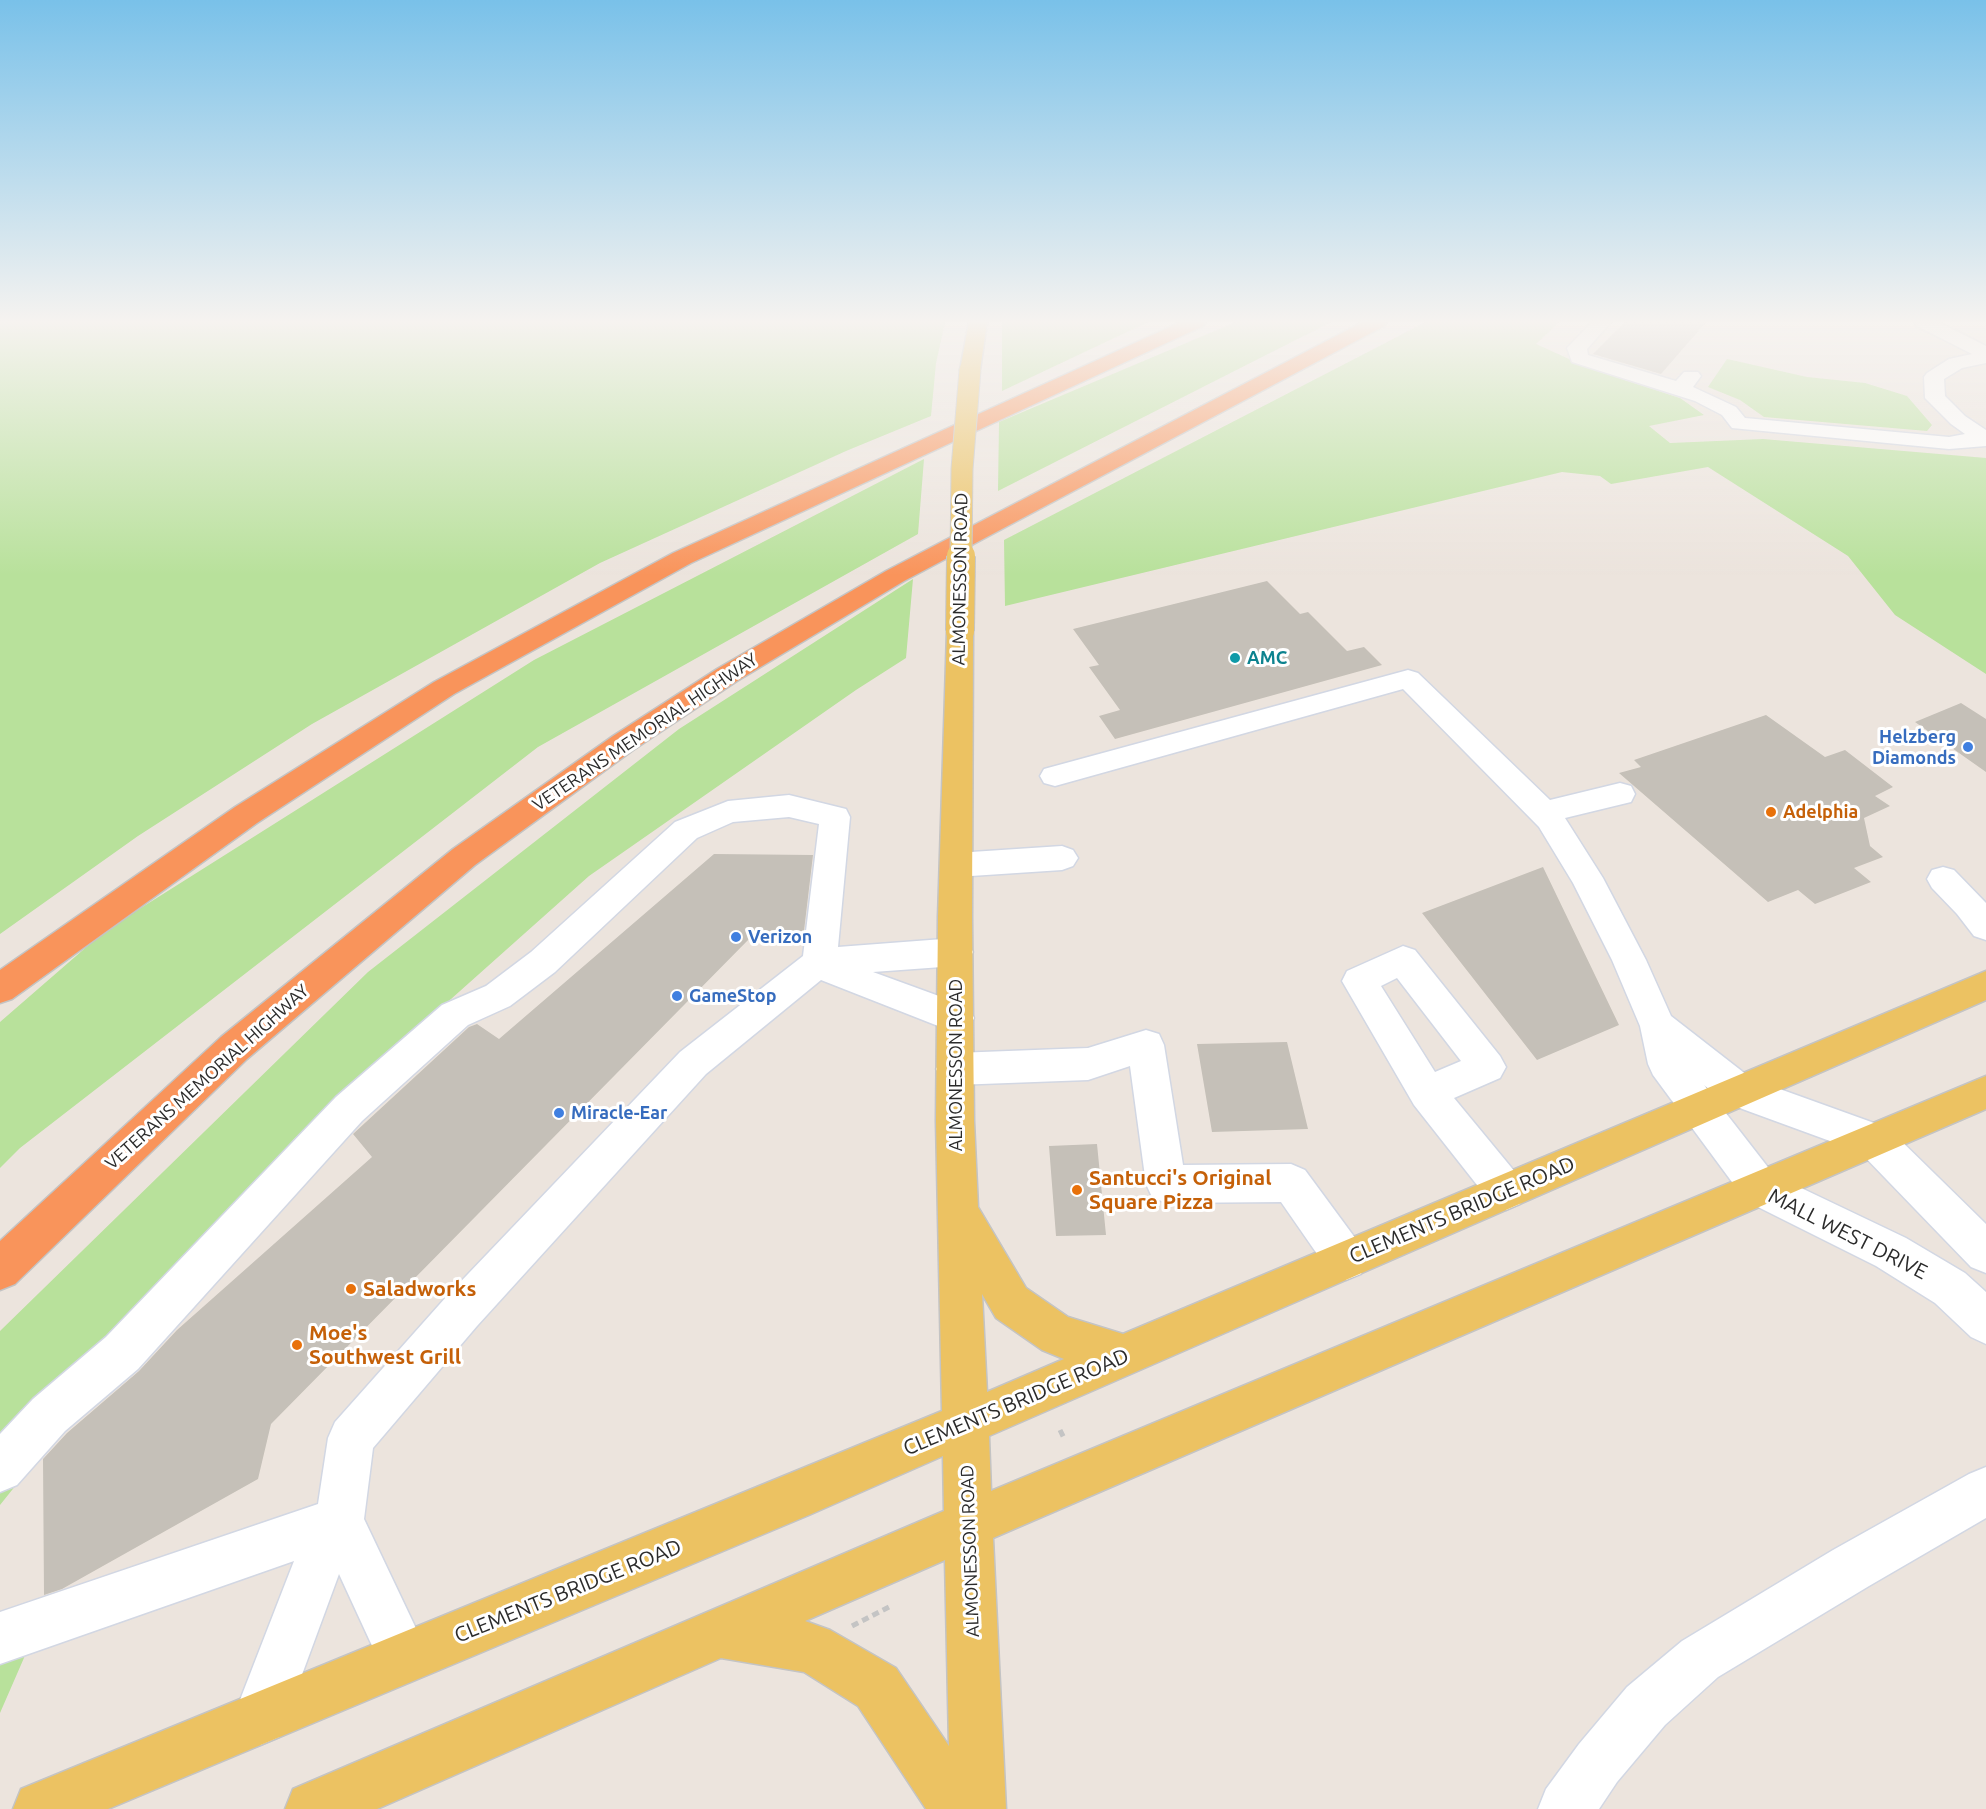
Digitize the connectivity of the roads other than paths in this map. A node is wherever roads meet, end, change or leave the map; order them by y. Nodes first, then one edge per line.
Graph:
1 (967, 406) edge
2 (1013, 406) edge
3 (1216, 406) edge
4 (1720, 406) edge
5 (1944, 406) edge
6 (1985, 439) edge
7 (1055, 776) dead end
8 (1620, 794) dead end
9 (1543, 813) junction
10 (1062, 858) dead end
11 (956, 865) junction
12 (1986, 906) edge
13 (1986, 927) edge
14 (956, 952) junction
15 (819, 962) junction
16 (1986, 985) edge
17 (0, 989) edge
18 (956, 1018) junction
19 (1658, 1026) junction
20 (955, 1069) junction
21 (1739, 1091) junction
22 (1986, 1092) edge
23 (1427, 1093) dead end
24 (1699, 1108) junction
25 (1874, 1140) junction
26 (1760, 1188) junction
27 (1506, 1191) junction
28 (959, 1212) junction
29 (1986, 1253) edge
30 (1346, 1260) junction
31 (0, 1269) edge
32 (1986, 1322) edge
33 (1123, 1356) junction
34 (966, 1424) junction
35 (0, 1468) edge
36 (1986, 1491) edge
37 (340, 1521) junction
38 (970, 1524) junction
39 (719, 1632) junction
40 (0, 1638) edge
41 (404, 1658) junction
42 (260, 1718) junction
43 (41, 1809) edge
44 (313, 1809) edge
45 (959, 1809) edge
46 (978, 1809) edge
47 (1566, 1809) edge

1 - 11 main road, ALMONESSON ROAD, bridge
2 - 17 highway
3 - 31 highway, VETERANS MEMORIAL HIGHWAY
4 - 6 lane
5 - 6 lane
7 - 9 lane, MALL WEST DRIVE
8 - 9 lane
9 - 19 lane, MALL WEST DRIVE
10 - 11 lane
11 - 14 main road, ALMONESSON ROAD
12 - 13 lane
14 - 15 lane
14 - 18 main road, ALMONESSON ROAD
15 - 18 lane
15 - 35 lane
15 - 37 lane
16 - 21 main road, CLEMENTS BRIDGE ROAD
18 - 20 main road, ALMONESSON ROAD
19 - 21 lane
19 - 24 lane, MALL WEST DRIVE
20 - 28 main road, ALMONESSON ROAD
20 - 30 lane
21 - 24 main road, CLEMENTS BRIDGE ROAD
21 - 25 lane
22 - 25 main road
23 - 27 lane
24 - 26 lane, MALL WEST DRIVE
24 - 27 main road, CLEMENTS BRIDGE ROAD
25 - 26 main road
25 - 29 lane
26 - 32 lane, MALL WEST DRIVE
26 - 38 main road
27 - 30 main road, CLEMENTS BRIDGE ROAD
28 - 33 main road
28 - 34 main road, ALMONESSON ROAD
30 - 33 main road, CLEMENTS BRIDGE ROAD
33 - 34 main road, CLEMENTS BRIDGE ROAD
34 - 38 main road, ALMONESSON ROAD
34 - 41 main road, CLEMENTS BRIDGE ROAD
36 - 47 lane
37 - 40 lane
37 - 41 lane
37 - 42 lane
38 - 39 main road
38 - 46 main road, ALMONESSON ROAD
39 - 44 main road
39 - 45 main road
41 - 42 main road, CLEMENTS BRIDGE ROAD
42 - 43 main road, CLEMENTS BRIDGE ROAD

